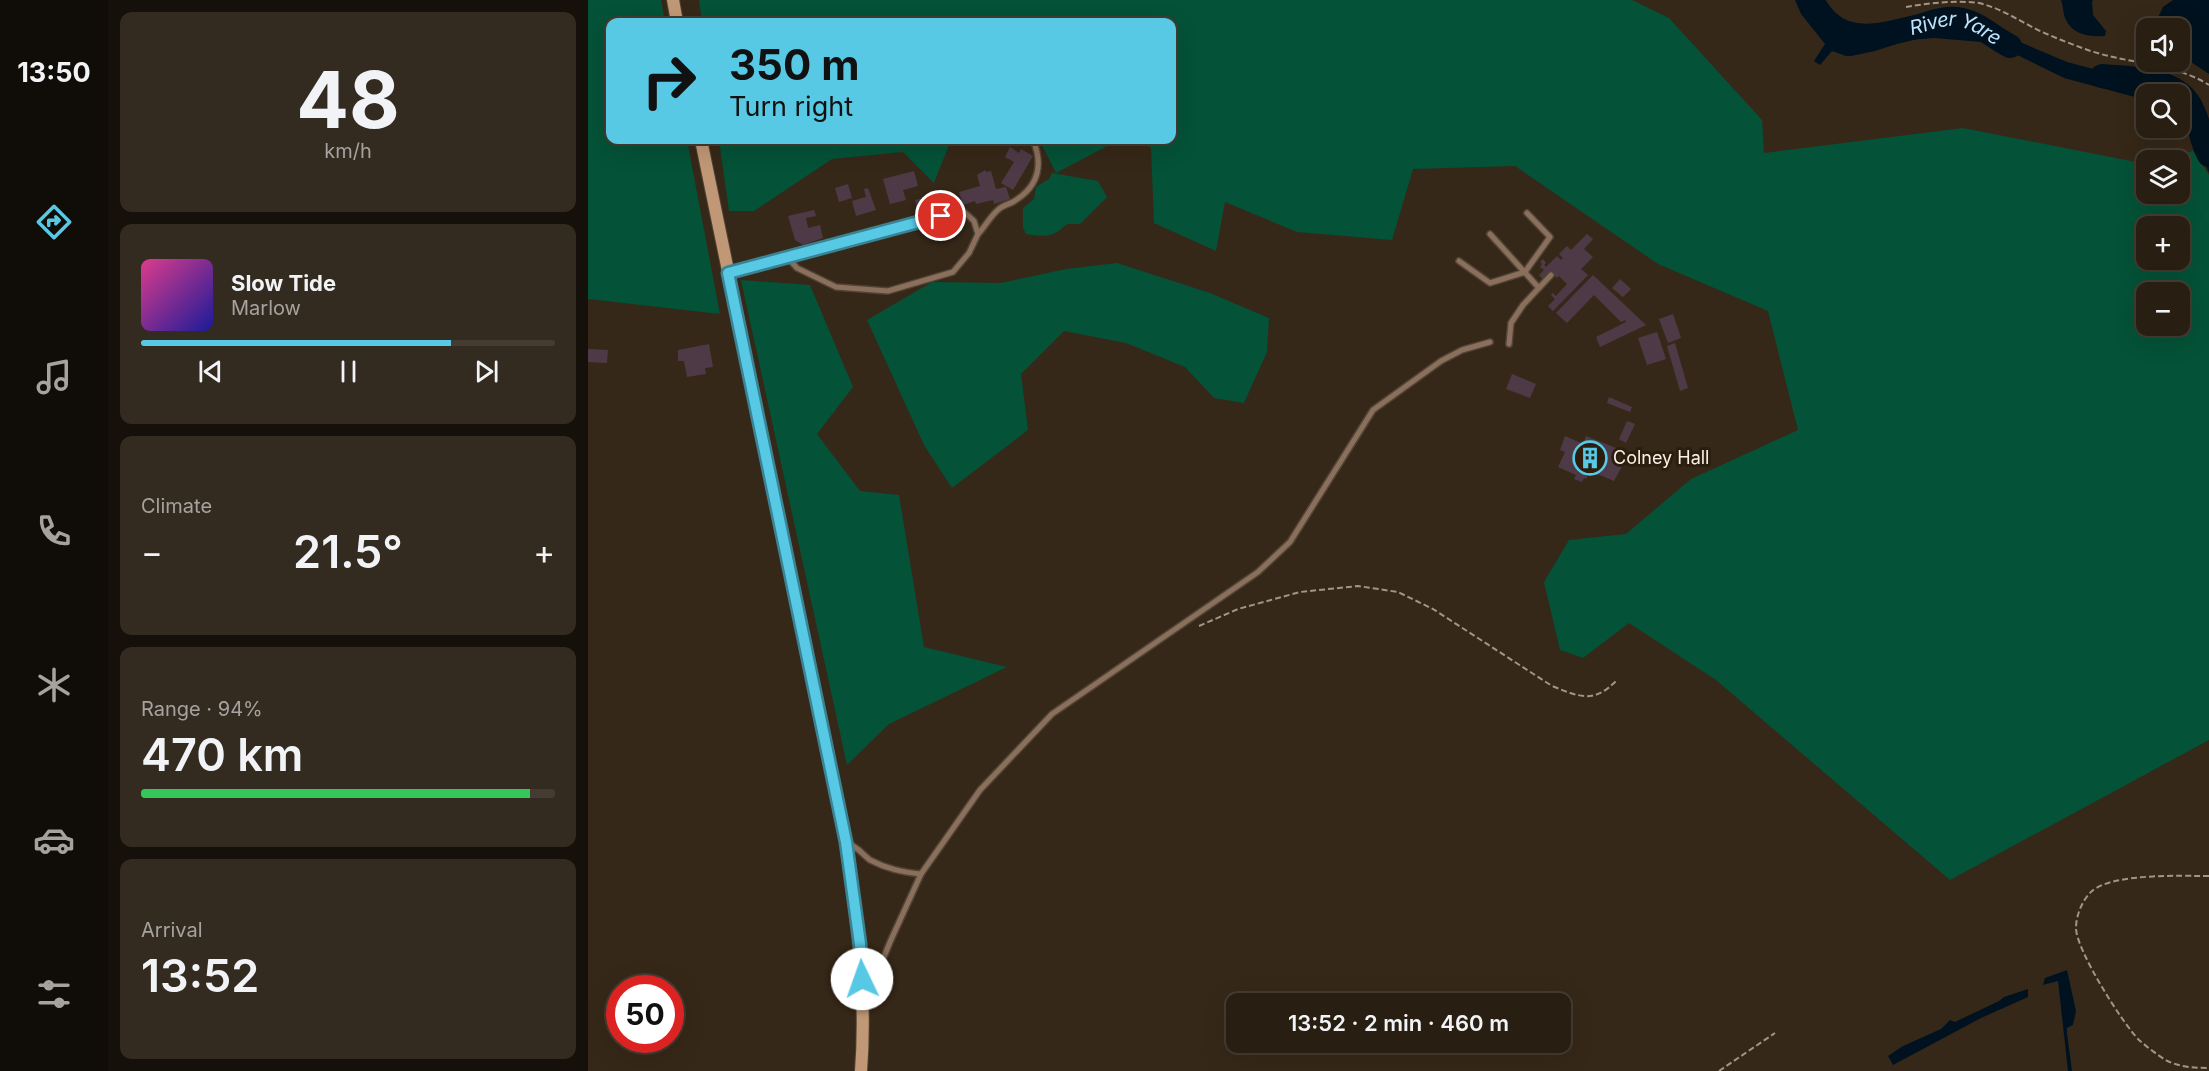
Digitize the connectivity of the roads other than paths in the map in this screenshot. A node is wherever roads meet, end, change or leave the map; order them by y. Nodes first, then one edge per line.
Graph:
1 (673, 0) edge
2 (676, 18) edge
3 (702, 144) edge
4 (1035, 144) edge
5 (1527, 213) dead end
6 (978, 234) junction
7 (1490, 234) dead end
8 (787, 257) junction
9 (1459, 261) dead end
10 (1525, 272) junction
11 (728, 273) junction
12 (1551, 275) dead end
13 (1539, 288) junction
14 (1490, 342) dead end
15 (1509, 344) dead end
16 (846, 842) junction
17 (921, 874) junction
18 (862, 1011) junction
19 (861, 1071) edge

1 - 2 main road
3 - 11 main road
4 - 6 lane
5 - 10 lane
6 - 8 lane
6 - 8 lane
7 - 10 lane
8 - 11 lane
9 - 10 lane
10 - 13 lane
11 - 16 main road
12 - 13 lane
13 - 15 lane
14 - 17 lane
16 - 17 lane
16 - 18 main road
17 - 18 lane
18 - 19 main road

